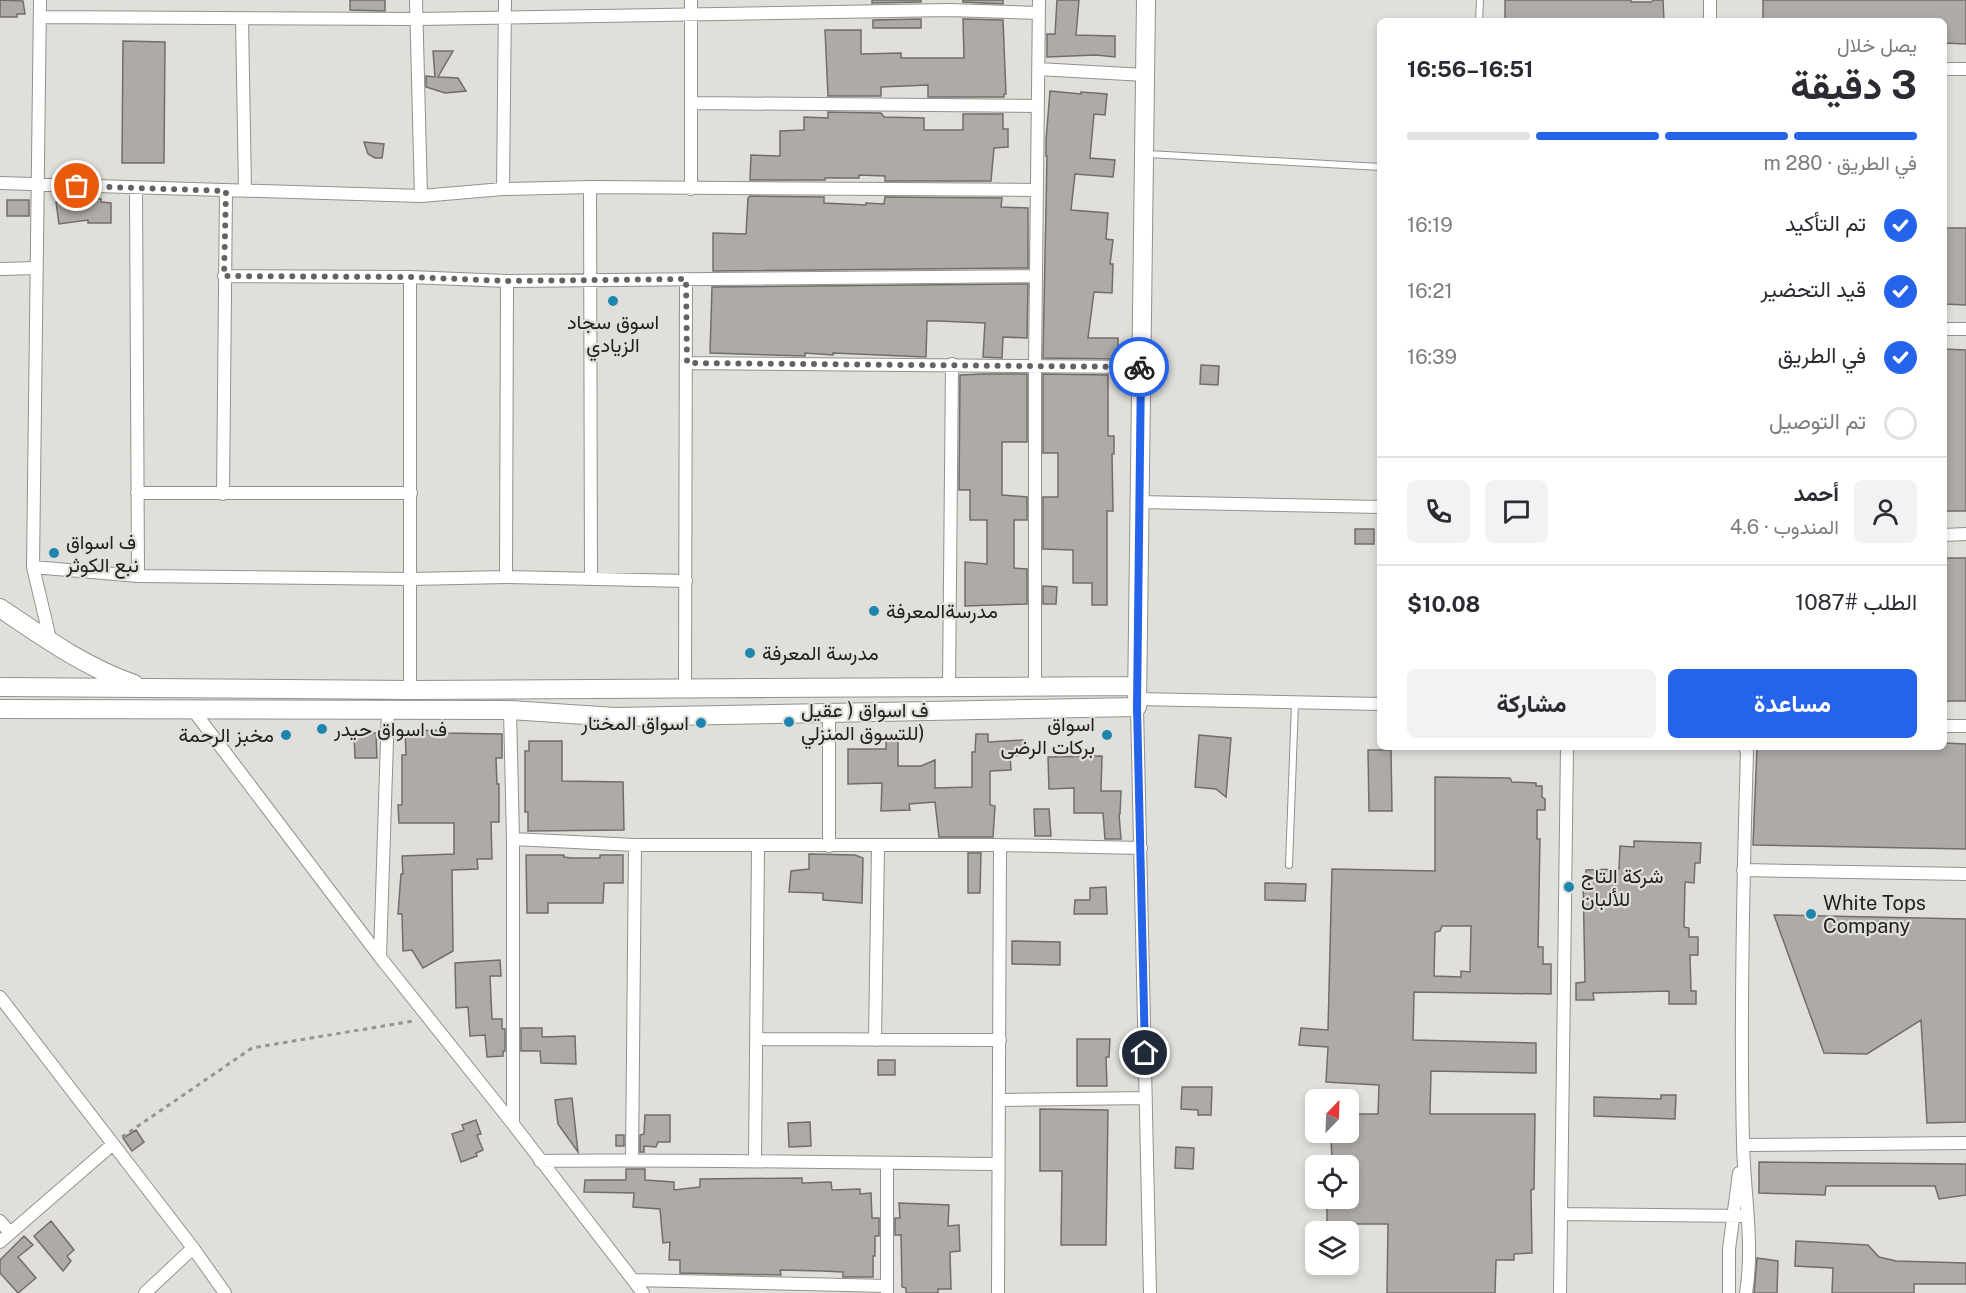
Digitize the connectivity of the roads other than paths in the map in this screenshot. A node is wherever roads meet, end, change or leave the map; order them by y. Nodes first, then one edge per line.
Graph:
1 (40, 0) edge
2 (416, 0) edge
3 (505, 0) edge
4 (692, 0) edge
5 (1146, 0) edge
6 (1480, 0) edge
7 (1710, 0) edge
8 (860, 5) edge
9 (949, 5) edge
10 (771, 6) edge
11 (1039, 6) edge
12 (691, 15) junction
13 (504, 16) junction
14 (40, 17) junction
15 (242, 18) junction
16 (1479, 18) edge
17 (1710, 18) edge
18 (417, 19) junction
19 (1038, 69) junction
20 (1947, 69) edge
21 (1966, 69) edge
22 (1145, 75) junction
23 (691, 103) junction
24 (1038, 106) junction
25 (1144, 154) junction
26 (1377, 167) edge
27 (0, 183) edge
28 (38, 185) junction
29 (590, 187) junction
30 (136, 188) junction
31 (503, 189) junction
32 (691, 189) junction
33 (1037, 190) junction
34 (226, 191) junction
35 (245, 191) junction
36 (421, 196) junction
37 (37, 268) junction
38 (0, 269) edge
39 (224, 276) junction
40 (1036, 276) junction
41 (410, 277) junction
42 (686, 279) junction
43 (590, 280) junction
44 (507, 281) junction
45 (1947, 329) edge
46 (1966, 329) edge
47 (687, 363) junction
48 (952, 364) junction
49 (1035, 365) junction
50 (1141, 367) junction
51 (137, 493) junction
52 (223, 494) junction
53 (411, 494) junction
54 (1139, 502) junction
55 (1377, 507) edge
56 (1966, 534) edge
57 (1947, 535) edge
58 (33, 567) junction
59 (138, 576) junction
60 (506, 577) junction
61 (411, 579) junction
62 (591, 579) junction
63 (686, 581) junction
64 (0, 608) edge
65 (51, 643) junction
66 (1035, 686) junction
67 (0, 687) edge
68 (949, 687) junction
69 (613, 688) junction
70 (685, 688) junction
71 (150, 689) junction
72 (410, 690) junction
73 (1137, 697) junction
74 (1295, 702) junction
75 (1377, 704) edge
76 (0, 709) edge
77 (193, 710) junction
78 (388, 710) junction
79 (510, 710) junction
80 (829, 713) junction
81 (615, 717) junction
82 (1947, 726) edge
83 (1966, 726) edge
84 (1567, 750) edge
85 (1746, 750) edge
86 (513, 839) junction
87 (635, 845) junction
88 (1000, 845) junction
89 (758, 846) junction
90 (829, 846) junction
91 (878, 846) junction
92 (1141, 848) junction
93 (1288, 865) dead end
94 (1743, 870) junction
95 (1966, 874) edge
96 (380, 957) junction
97 (0, 997) edge
98 (756, 1039) junction
99 (875, 1040) junction
100 (1000, 1040) junction
101 (1146, 1098) junction
102 (999, 1100) junction
103 (513, 1124) junction
104 (1966, 1143) edge
105 (113, 1144) junction
106 (1743, 1145) junction
107 (632, 1160) junction
108 (755, 1160) junction
109 (540, 1161) junction
110 (887, 1163) junction
111 (998, 1164) junction
112 (1561, 1214) junction
113 (1734, 1215) junction
114 (1747, 1216) junction
115 (0, 1221) edge
116 (10, 1233) junction
117 (0, 1242) edge
118 (193, 1248) junction
119 (633, 1280) junction
120 (887, 1290) edge
121 (145, 1293) edge
122 (225, 1293) edge
123 (643, 1293) edge
124 (998, 1293) edge
125 (1150, 1293) edge
126 (1560, 1293) edge
127 (1729, 1293) edge
128 (1746, 1293) edge

1 - 14 street
2 - 18 street
3 - 13 street
4 - 12 street
5 - 22 street
6 - 16 lane
7 - 17 street
8 - 9 street
8 - 10 street
9 - 11 street
10 - 12 street
11 - 19 street
12 - 13 street
12 - 23 street
13 - 18 street
13 - 31 street
14 - 15 street
14 - 28 street
15 - 18 street
15 - 35 street
18 - 36 street
19 - 22 street
19 - 24 street
20 - 21 street
22 - 25 street
23 - 24 street
23 - 32 street
24 - 33 street
25 - 26 lane
25 - 50 street
27 - 28 street
28 - 30 street
28 - 37 street
29 - 31 street
29 - 32 street
29 - 43 street
30 - 34 street
30 - 51 street
31 - 36 street
32 - 33 street
33 - 40 street
34 - 35 street
34 - 39 street
35 - 36 street
37 - 38 street
37 - 58 street
39 - 41 street
39 - 52 street
40 - 42 street
40 - 49 street
41 - 44 street
41 - 53 street
42 - 43 street
42 - 47 street
43 - 44 street
43 - 62 street
44 - 60 street
45 - 46 street
47 - 48 street
47 - 63 street
48 - 49 street
48 - 68 street
49 - 50 street
49 - 66 street
50 - 54 street
51 - 52 street
51 - 59 street
52 - 53 street
53 - 61 street
54 - 55 street
54 - 73 street
56 - 57 street
58 - 59 street
58 - 65 street
59 - 61 street
60 - 61 street
60 - 62 street
61 - 72 street
62 - 63 street
63 - 70 street
64 - 65 street
65 - 71 street
66 - 68 street
66 - 73 street
67 - 71 street
68 - 70 street
69 - 70 street
69 - 72 street
69 - 81 street
71 - 72 street
73 - 74 street
73 - 80 street
73 - 92 street
74 - 75 street
74 - 93 lane
76 - 77 street
77 - 78 street
77 - 96 street
78 - 79 street
78 - 96 street
79 - 81 street
79 - 86 street
80 - 81 street
80 - 90 street
82 - 83 street
84 - 112 street
85 - 94 street
86 - 87 street
86 - 103 street
87 - 89 street
87 - 107 street
88 - 91 street
88 - 92 street
88 - 100 street
89 - 90 street
89 - 98 street
90 - 91 street
91 - 99 street
92 - 101 street
94 - 95 street
94 - 106 street
96 - 103 street
97 - 105 street
98 - 99 street
98 - 108 street
99 - 100 street
100 - 102 street
101 - 102 street
101 - 125 street
102 - 111 street
103 - 109 street
104 - 106 street
105 - 116 street
105 - 118 street
106 - 113 street
106 - 114 street
107 - 108 street
107 - 109 street
108 - 110 street
109 - 119 street
110 - 111 street
110 - 120 street
111 - 124 street
112 - 113 street
112 - 126 street
113 - 114 street
113 - 127 street
114 - 128 street
115 - 116 street
116 - 117 street
118 - 121 street
118 - 122 street
119 - 120 street
119 - 123 street

